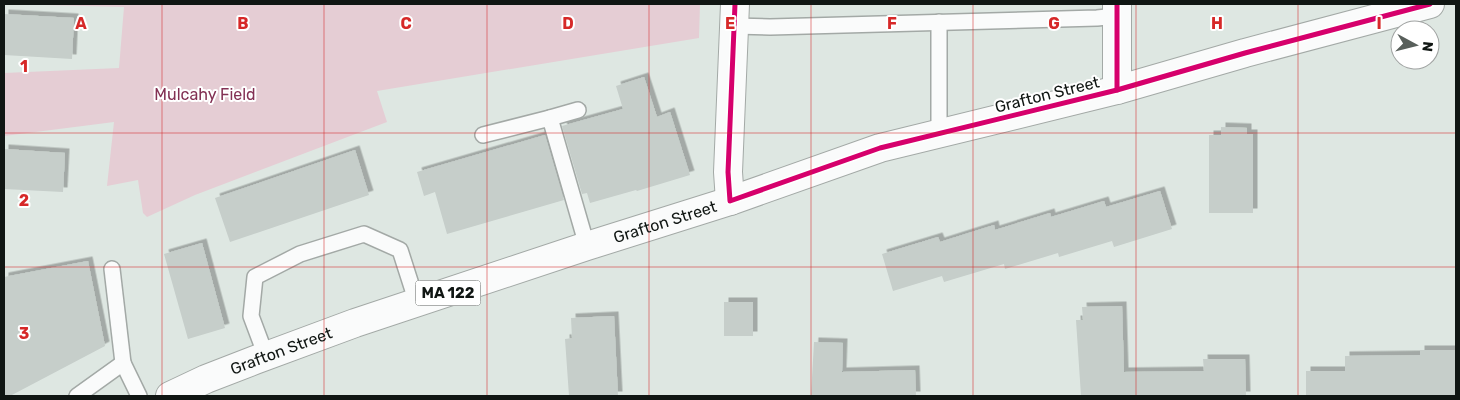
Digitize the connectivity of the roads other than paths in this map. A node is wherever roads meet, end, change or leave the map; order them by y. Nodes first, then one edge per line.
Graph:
1 (1430, 4) edge
2 (1117, 10) edge
3 (735, 15) edge
4 (940, 22) junction
5 (1117, 90) junction
6 (578, 110) dead end
7 (550, 118) junction
8 (939, 134) junction
9 (483, 135) dead end
10 (730, 201) junction
11 (587, 246) junction
12 (112, 269) dead end
13 (417, 303) junction
14 (266, 356) junction
15 (123, 363) junction
16 (77, 396) edge
17 (138, 396) edge
18 (170, 396) edge

1 - 5 main road, Grafton Street / MA 122
2 - 4 lane
2 - 5 main road
3 - 4 lane
3 - 10 main road
4 - 8 lane
5 - 8 main road, Grafton Street / MA 122
6 - 7 lane
7 - 9 lane
7 - 11 lane
8 - 10 main road, Grafton Street / MA 122
10 - 11 main road, Grafton Street / MA 122
11 - 13 main road, Grafton Street / MA 122
12 - 15 lane
13 - 14 main road, Grafton Street / MA 122
13 - 14 lane
14 - 18 main road, Grafton Street / MA 122
15 - 16 lane
15 - 17 lane

